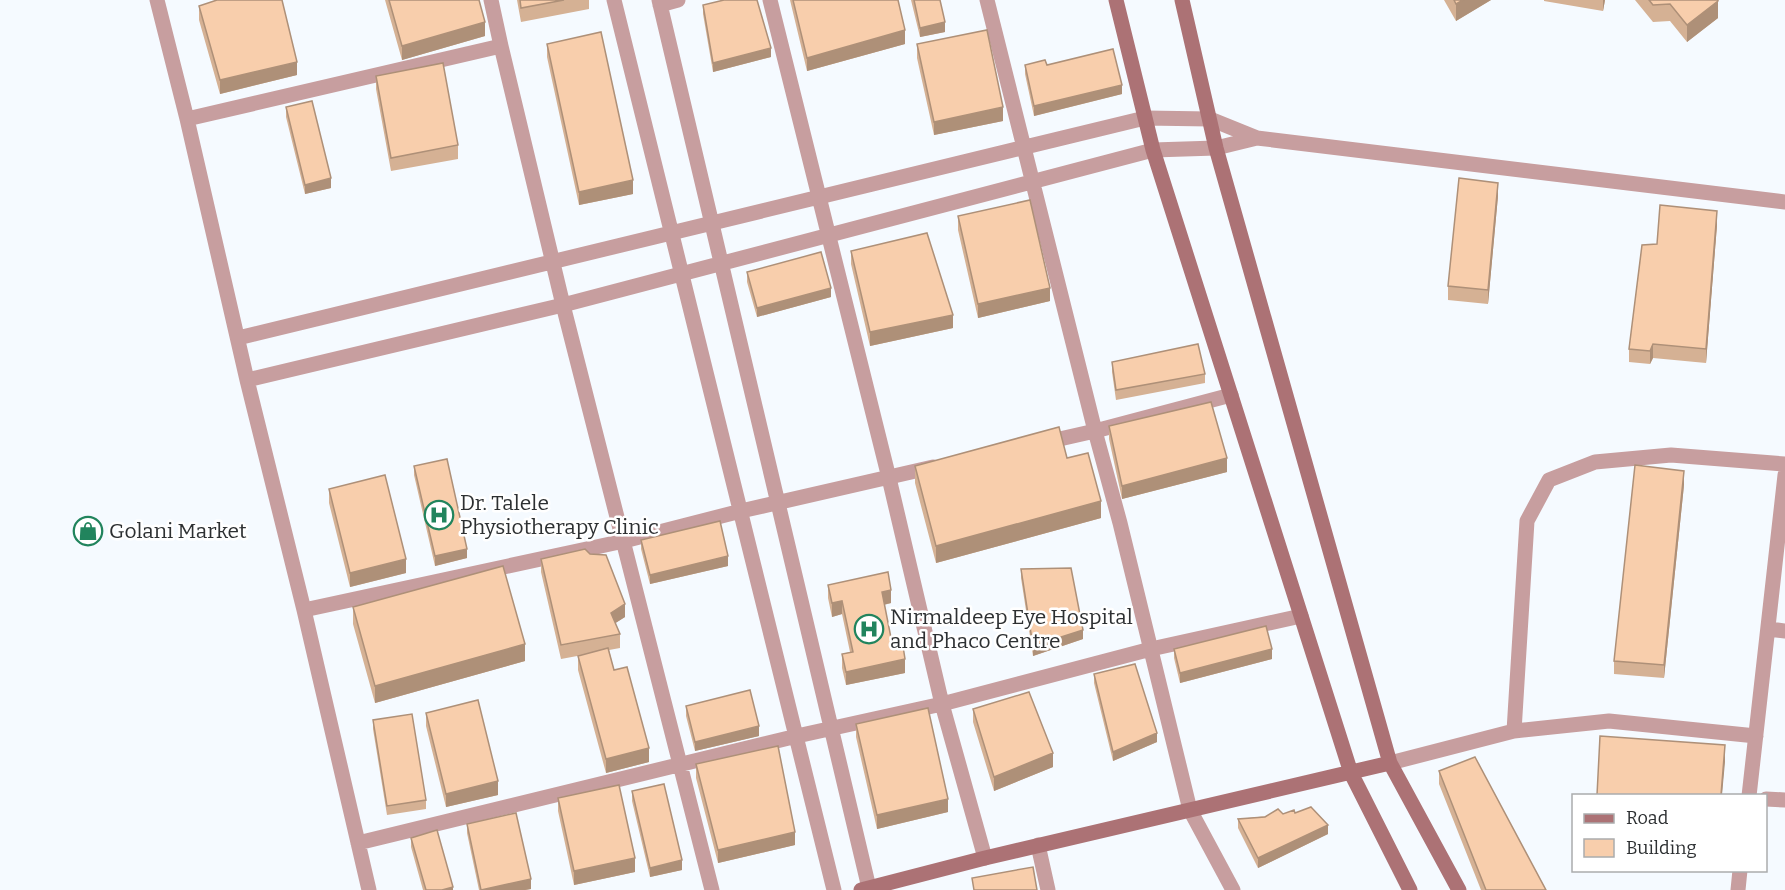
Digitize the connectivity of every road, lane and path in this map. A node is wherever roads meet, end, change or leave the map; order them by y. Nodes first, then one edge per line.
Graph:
1 (157, 0) edge
2 (491, 0) edge
3 (615, 0) edge
4 (678, 0) edge
5 (770, 0) edge
6 (987, 0) edge
7 (1116, 0) edge
8 (1182, 0) edge
9 (659, 2) edge
10 (501, 46) junction
11 (1145, 118) junction
12 (187, 119) junction
13 (1210, 119) junction
14 (1257, 138) junction
15 (1024, 147) junction
16 (1216, 148) junction
17 (1153, 150) junction
18 (1033, 182) junction
19 (819, 197) junction
20 (1785, 202) edge
21 (712, 223) junction
22 (671, 233) junction
23 (828, 236) junction
24 (552, 262) junction
25 (722, 264) junction
26 (681, 274) junction
27 (563, 305) junction
28 (238, 338) junction
29 (247, 380) junction
30 (1231, 395) junction
31 (1095, 431) junction
32 (1024, 447) edge
33 (1785, 464) edge
34 (945, 465) edge
35 (1785, 475) edge
36 (889, 478) junction
37 (777, 503) junction
38 (741, 511) junction
39 (624, 541) junction
40 (304, 610) junction
41 (1301, 616) junction
42 (1768, 629) junction
43 (1785, 631) edge
44 (1151, 650) junction
45 (942, 704) junction
46 (831, 728) junction
47 (1514, 731) junction
48 (796, 736) junction
49 (1756, 736) junction
50 (1390, 763) junction
51 (679, 764) junction
52 (1351, 773) junction
53 (1749, 794) edge
54 (1767, 799) edge
55 (1785, 800) edge
56 (1190, 810) junction
57 (358, 843) junction
58 (1038, 845) junction
59 (985, 858) junction
60 (1740, 872) edge
61 (865, 889) edge
62 (369, 890) edge
63 (712, 890) edge
64 (834, 890) edge
65 (1048, 890) edge
66 (1233, 890) edge
67 (1410, 890) edge
68 (1460, 890) edge
69 (1738, 890) edge

1 - 12 street
2 - 10 street
3 - 22 street
4 - 9 street
5 - 19 street
6 - 15 street
7 - 11 main road
8 - 13 main road
9 - 21 street
10 - 12 street
10 - 24 street
11 - 13 street
11 - 15 street
11 - 17 main road
12 - 28 street
13 - 14 street
13 - 16 main road
14 - 16 street
14 - 20 street
15 - 18 street
15 - 19 street
16 - 17 street
16 - 50 main road
17 - 18 street
17 - 30 main road
18 - 23 street
18 - 31 street
19 - 21 street
19 - 23 street
21 - 22 street
21 - 25 street
22 - 24 street
22 - 26 street
23 - 25 street
23 - 36 street
24 - 27 street
24 - 28 street
25 - 26 street
25 - 37 street
26 - 27 street
26 - 38 street
27 - 29 street
27 - 39 street
28 - 29 street
29 - 40 street
30 - 31 street
30 - 41 main road
31 - 32 street
31 - 44 street
33 - 47 street
34 - 36 street
35 - 42 street
36 - 37 street
36 - 45 street
37 - 38 street
37 - 46 street
38 - 39 street
38 - 48 street
39 - 40 street
39 - 51 street
40 - 57 street
41 - 44 street
41 - 52 main road
42 - 43 street
42 - 49 street
44 - 45 street
44 - 56 street
45 - 46 street
45 - 59 street
46 - 48 street
46 - 61 street
47 - 49 street
47 - 50 street
48 - 51 street
48 - 64 street
49 - 53 street
50 - 52 main road
50 - 68 main road
51 - 57 street
51 - 63 street
52 - 56 main road
52 - 67 main road
54 - 55 street
56 - 58 main road
56 - 66 street
57 - 62 street
58 - 59 main road
58 - 65 street
59 - 61 main road
60 - 69 street

